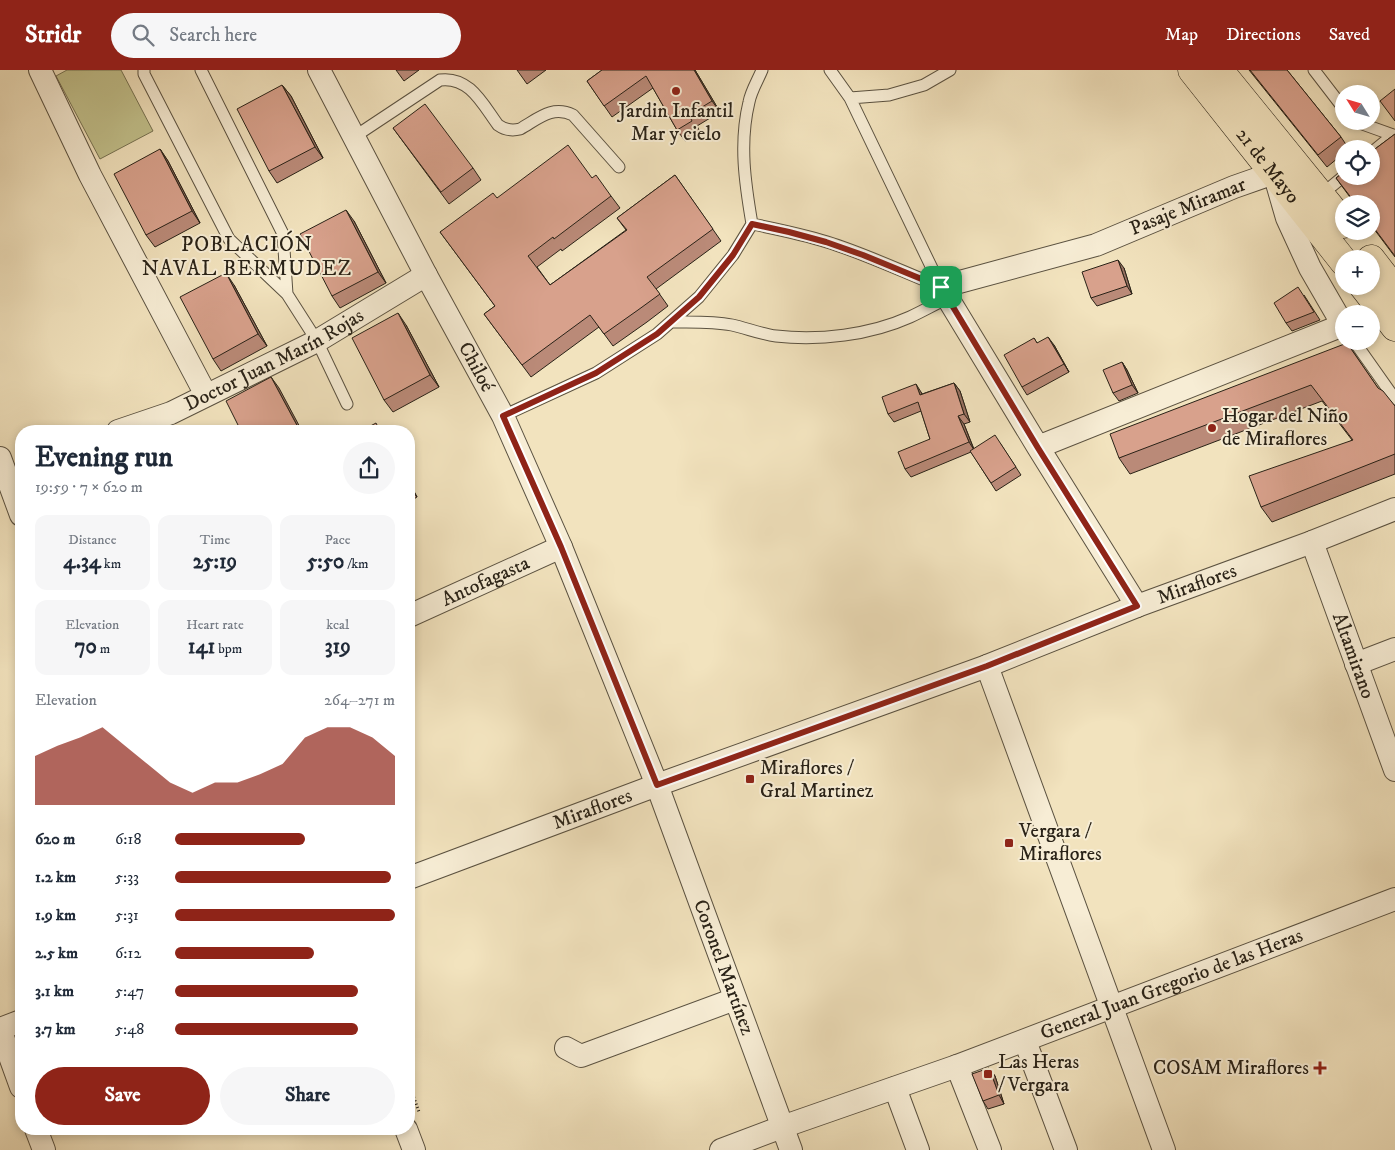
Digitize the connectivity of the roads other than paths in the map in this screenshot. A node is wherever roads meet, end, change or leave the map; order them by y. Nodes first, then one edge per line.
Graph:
1 (40, 70) edge
2 (144, 70) edge
3 (201, 70) edge
4 (319, 70) edge
5 (762, 70) edge
6 (830, 70) edge
7 (950, 70) edge
8 (1192, 70) edge
9 (1219, 70) edge
10 (1314, 70) edge
11 (1335, 97) edge
12 (850, 98) junction
13 (1378, 130) edge
14 (1394, 136) edge
15 (354, 137) junction
16 (1380, 146) edge
17 (619, 167) dead end
18 (1274, 173) junction
19 (1335, 183) edge
20 (1321, 195) junction
21 (1335, 213) edge
22 (752, 224) junction
23 (1356, 240) edge
24 (1364, 250) edge
25 (1335, 251) edge
26 (1380, 271) edge
27 (426, 275) junction
28 (1395, 290) edge
29 (944, 292) junction
30 (287, 294) junction
31 (1370, 295) edge
32 (1335, 311) edge
33 (671, 322) junction
34 (1395, 327) edge
35 (1335, 336) edge
36 (317, 341) junction
37 (1360, 350) edge
38 (206, 394) junction
39 (1395, 399) edge
40 (347, 404) dead end
41 (503, 416) junction
42 (136, 425) edge
43 (1038, 448) junction
44 (9, 464) edge
45 (15, 490) edge
46 (1395, 509) edge
47 (1312, 542) junction
48 (561, 547) junction
49 (1137, 606) junction
50 (415, 613) edge
51 (1395, 649) edge
52 (1356, 664) junction
53 (987, 666) junction
54 (1395, 770) edge
55 (657, 785) junction
56 (415, 876) edge
57 (1395, 899) edge
58 (735, 999) junction
59 (1112, 1008) junction
60 (15, 1023) edge
61 (0, 1029) edge
62 (1025, 1041) junction
63 (566, 1048) dead end
64 (957, 1066) junction
65 (15, 1070) edge
66 (895, 1088) junction
67 (782, 1127) junction
68 (38, 1135) edge
69 (408, 1135) edge
70 (44, 1150) edge
71 (414, 1150) edge
72 (721, 1150) edge
73 (791, 1150) edge
74 (918, 1150) edge
75 (990, 1150) edge
76 (1066, 1150) edge
77 (1164, 1150) edge

1 - 38 street
2 - 30 lane
3 - 30 lane
4 - 15 street, Chiloé
5 - 22 lane
6 - 12 lane
7 - 12 lane
8 - 18 main road, 21 de Mayo
9 - 20 main road, 21 de Mayo
10 - 11 lane
12 - 29 lane
13 - 14 lane
14 - 16 lane
15 - 17 lane
15 - 27 street, Chiloé
18 - 25 main road, 21 de Mayo
18 - 29 street, Pasaje Miramar
18 - 32 street, Pasaje Miramar
19 - 20 lane
20 - 21 main road, 21 de Mayo
22 - 29 lane
22 - 33 lane
23 - 24 main road
26 - 28 main road
27 - 36 street, Doctor Juan Marín Rojas
27 - 41 street, Chiloé
29 - 33 lane
29 - 43 street
30 - 36 lane
31 - 34 main road
33 - 41 lane
35 - 43 street
36 - 38 street, Doctor Juan Marín Rojas
36 - 40 lane
37 - 39 lane
38 - 42 street, Doctor Juan Marín Rojas
41 - 48 street, Chiloé
43 - 49 street
44 - 45 street
46 - 47 street, Miraflores
47 - 49 street, Miraflores
47 - 52 street, Altamirano
48 - 50 street, Antofagasta
48 - 55 street, Chiloé
49 - 53 street, Miraflores
51 - 52 street
52 - 54 street, Altamirano
53 - 55 street, Miraflores
53 - 59 street
55 - 56 street, Miraflores
55 - 58 street, Coronel Martínez
57 - 59 street, General Juan Gregorio de las Heras
58 - 63 street
58 - 67 street, Coronel Martínez
59 - 62 street, General Juan Gregorio de las Heras
59 - 77 street
60 - 61 street
61 - 65 street
62 - 64 street, General Juan Gregorio de las Heras
62 - 76 street
64 - 66 street, General Juan Gregorio de las Heras
64 - 75 street
66 - 67 street, General Juan Gregorio de las Heras
66 - 74 street
67 - 72 street, General Juan Gregorio de las Heras
67 - 73 street, Coronel Martínez
68 - 70 street
69 - 71 street

